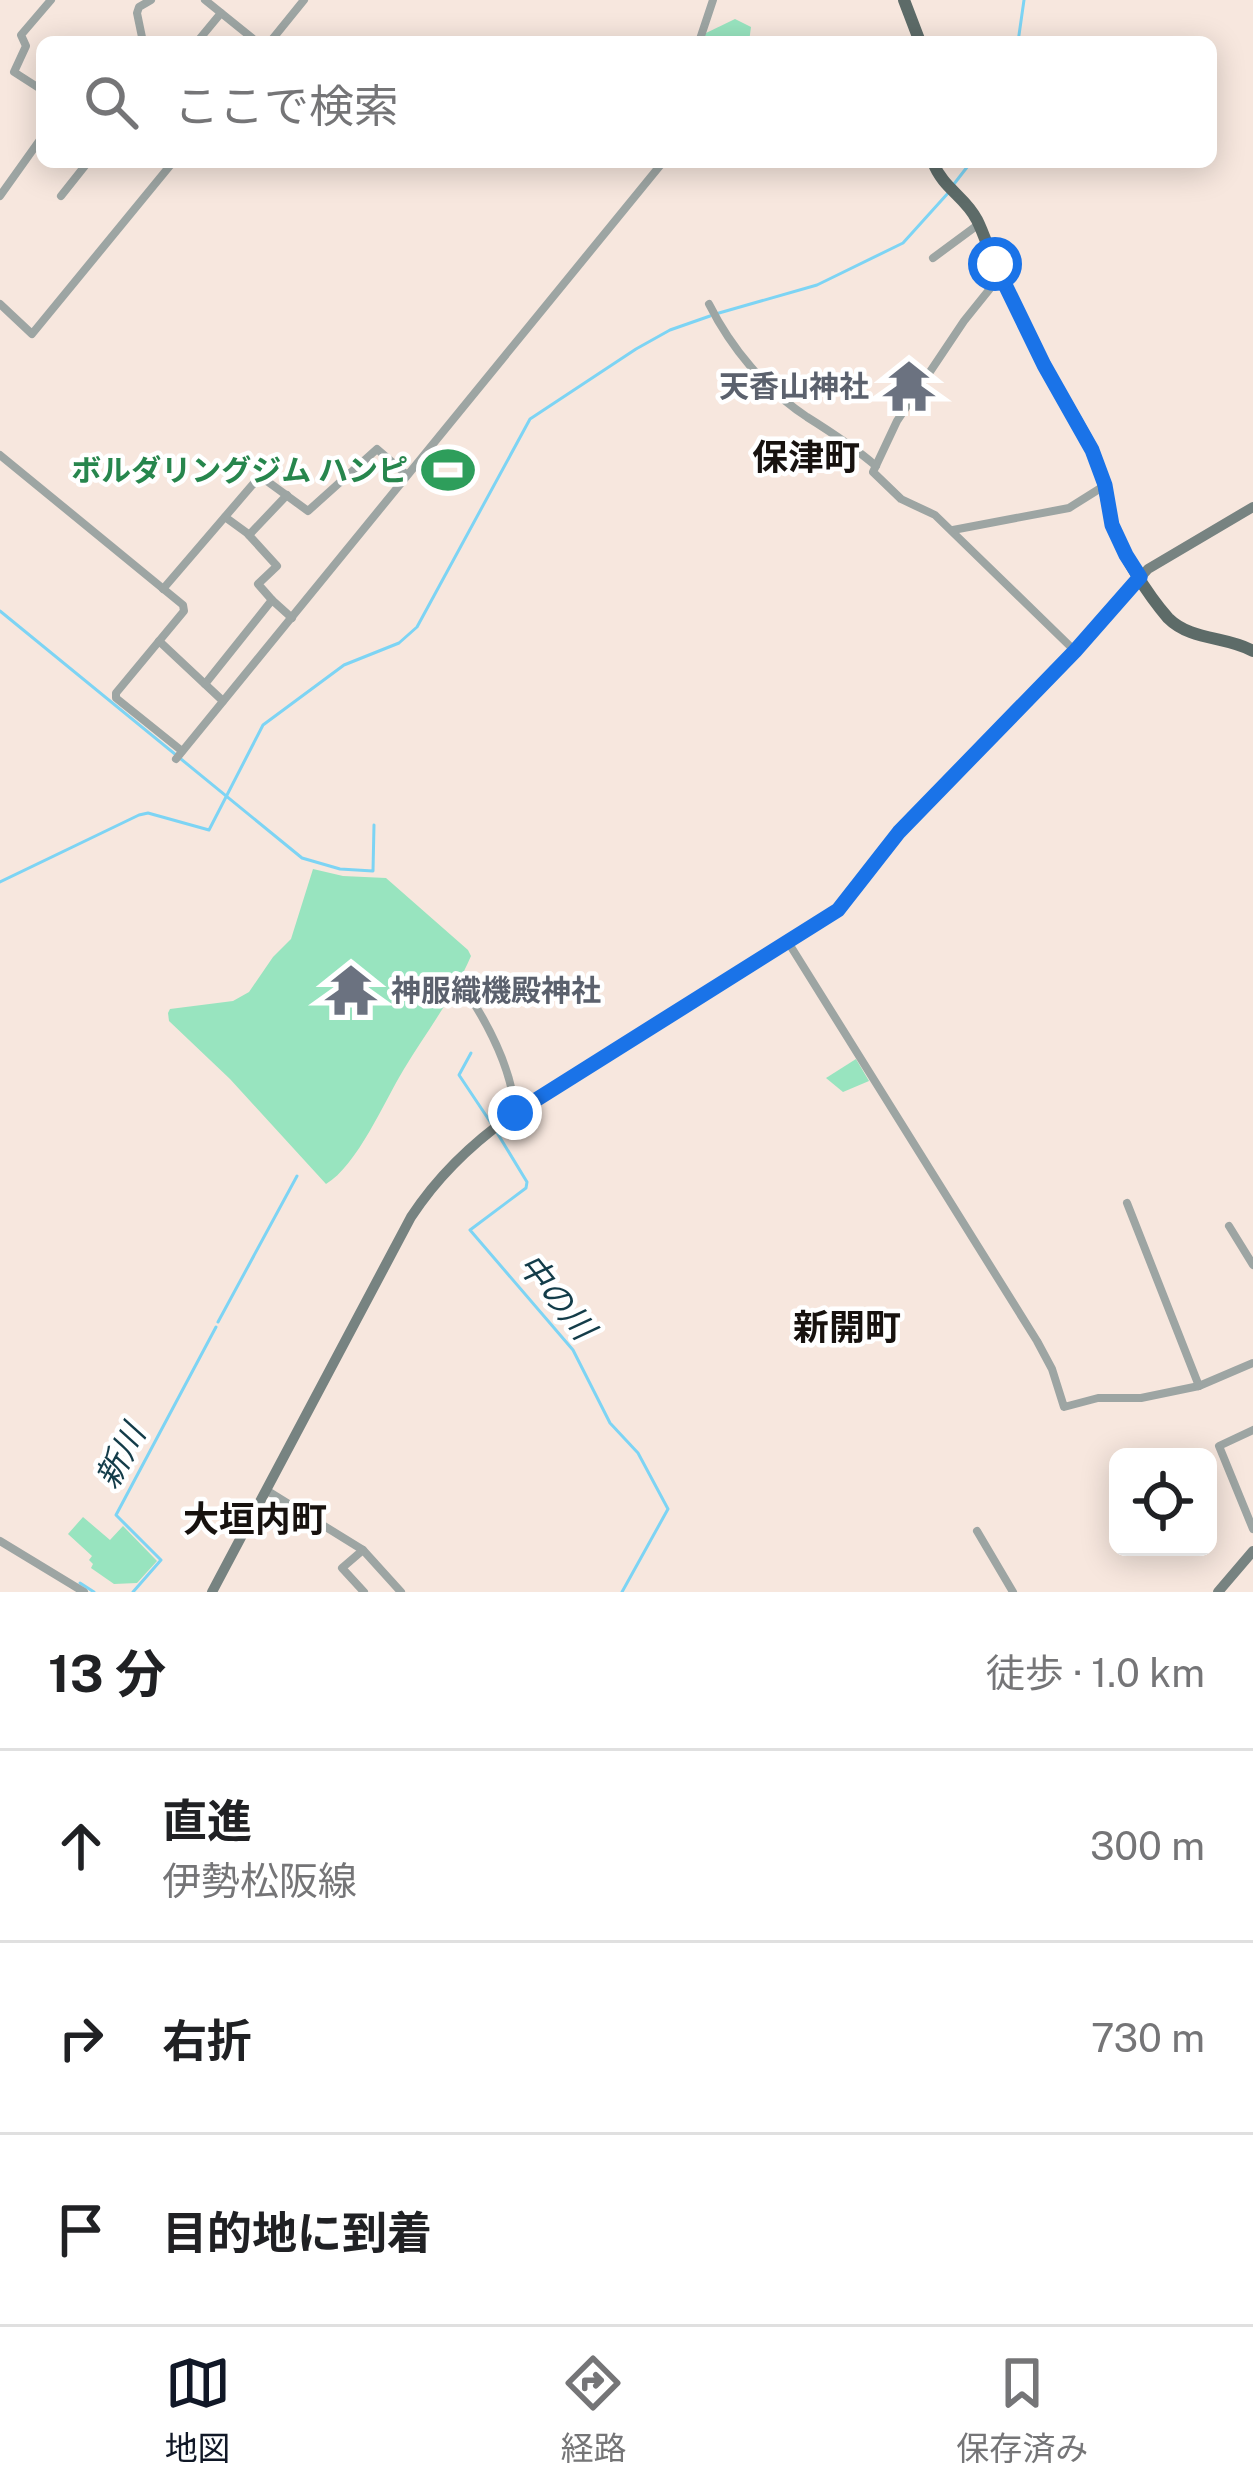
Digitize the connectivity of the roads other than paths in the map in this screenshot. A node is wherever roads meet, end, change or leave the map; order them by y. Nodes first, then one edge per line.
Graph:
1 (152, 0) edge
2 (205, 0) edge
3 (304, 0) edge
4 (712, 0) edge
5 (904, 0) edge
6 (44, 3) edge
7 (221, 13) junction
8 (142, 36) edge
9 (202, 36) edge
10 (250, 36) edge
11 (275, 36) edge
12 (701, 36) edge
13 (918, 36) edge
14 (36, 86) edge
15 (36, 145) edge
16 (83, 168) edge
17 (168, 168) edge
18 (658, 168) edge
19 (935, 168) edge
20 (0, 196) edge
21 (61, 196) dead end
22 (979, 224) junction
23 (933, 258) dead end
24 (1001, 275) junction
25 (0, 304) edge
26 (713, 311) dead end
27 (0, 455) edge
28 (876, 466) junction
29 (407, 475) junction
30 (1105, 485) junction
31 (287, 495) junction
32 (1253, 507) edge
33 (225, 517) junction
34 (952, 530) junction
35 (249, 535) junction
36 (1140, 577) junction
37 (163, 590) junction
38 (272, 601) junction
39 (292, 618) junction
40 (159, 641) junction
41 (1075, 651) junction
42 (1253, 651) edge
43 (205, 684) junction
44 (223, 701) junction
45 (788, 942) junction
46 (463, 986) dead end
47 (515, 1113) junction
48 (1126, 1203) dead end
49 (1229, 1226) dead end
50 (1253, 1265) edge
51 (1253, 1363) edge
52 (1198, 1386) junction
53 (1253, 1430) edge
54 (266, 1490) junction
55 (1253, 1528) edge
56 (977, 1531) dead end
57 (0, 1541) edge
58 (363, 1550) junction
59 (1253, 1551) edge
60 (84, 1592) edge
61 (212, 1592) edge
62 (364, 1592) edge
63 (401, 1592) edge
64 (1013, 1592) edge
65 (1218, 1592) edge

1 - 8 street
2 - 7 street
3 - 11 street
4 - 12 street
5 - 13 main road
6 - 14 street
7 - 9 street
7 - 10 street
15 - 20 street
16 - 21 street
17 - 25 street
18 - 29 street
19 - 22 main road
22 - 23 street
22 - 24 main road
24 - 28 street
24 - 30 main road
26 - 28 street
27 - 37 street
28 - 34 street
29 - 31 street
29 - 39 street
30 - 34 street
30 - 36 main road
31 - 33 street
31 - 35 street
32 - 36 street
33 - 35 street
33 - 37 street
34 - 41 street
35 - 38 street
36 - 41 street
36 - 42 main road
37 - 40 street
38 - 39 street
38 - 43 street
39 - 44 street
40 - 43 street
40 - 44 street
41 - 45 street
43 - 44 street
45 - 47 street
45 - 52 street
46 - 47 street
47 - 54 street
48 - 52 street
49 - 50 street
51 - 52 street
53 - 55 street
54 - 58 street
54 - 61 street
56 - 64 street
57 - 60 street
58 - 62 street
58 - 63 street
59 - 65 street

